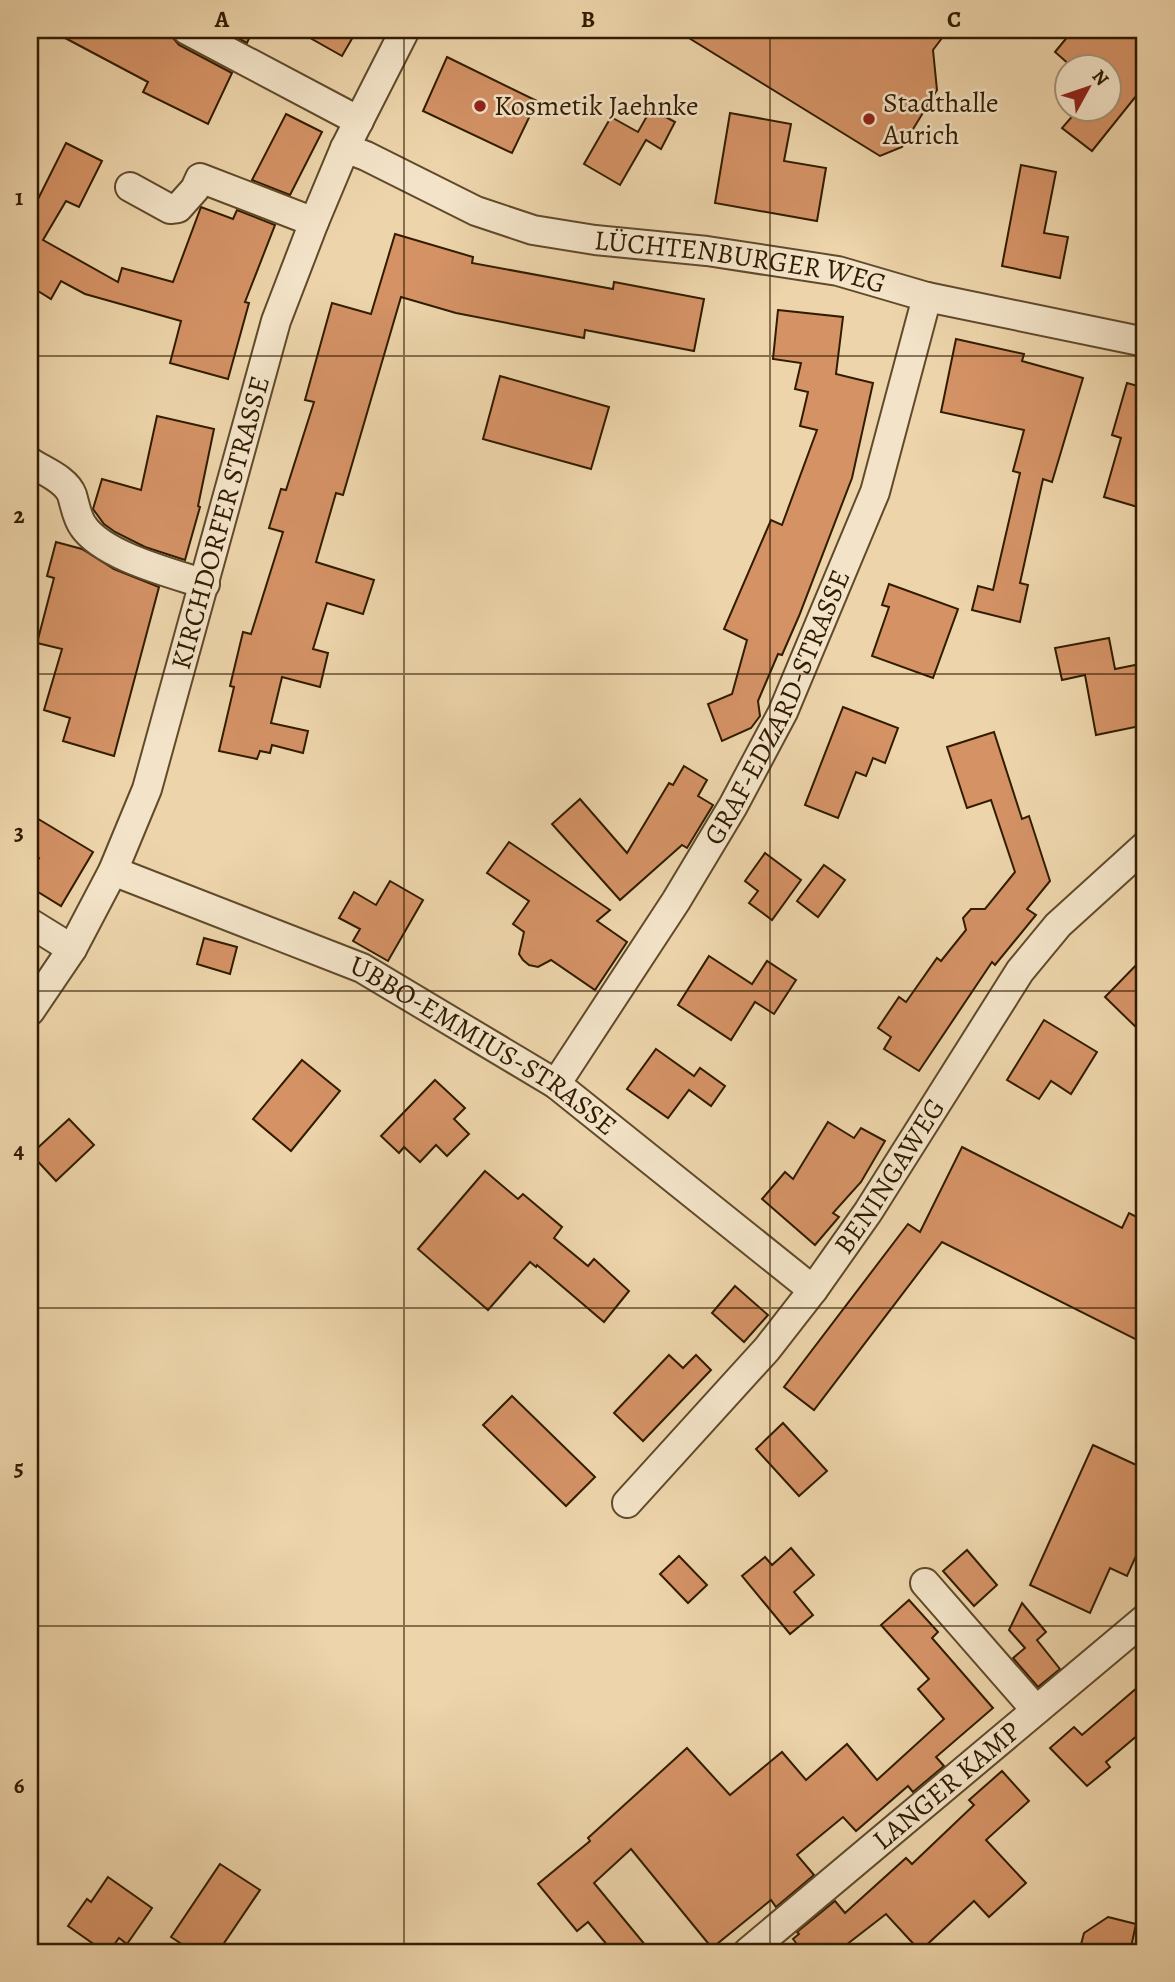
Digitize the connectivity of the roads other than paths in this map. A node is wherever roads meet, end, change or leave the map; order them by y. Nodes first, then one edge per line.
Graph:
1 (187, 30) edge
2 (405, 30) edge
3 (359, 121) junction
4 (345, 148) junction
5 (130, 187) dead end
6 (314, 222) junction
7 (927, 297) junction
8 (1145, 342) edge
9 (30, 462) edge
10 (205, 584) junction
11 (1145, 846) edge
12 (113, 871) junction
13 (30, 923) edge
14 (72, 949) junction
15 (30, 1011) edge
16 (556, 1084) junction
17 (813, 1290) junction
18 (627, 1503) dead end
19 (925, 1583) dead end
20 (1145, 1619) edge
21 (1036, 1710) junction
22 (748, 1952) edge

1 - 3 street
2 - 3 street, KIRCHDORFER STRASSE
3 - 4 street, KIRCHDORFER STRASSE
4 - 6 street, KIRCHDORFER STRASSE
4 - 7 street, LÜCHTENBURGER WEG
5 - 6 street
6 - 10 street, KIRCHDORFER STRASSE
7 - 8 street, LÜCHTENBURGER WEG
7 - 16 street, GRAF-EDZARD-STRASSE
9 - 10 street
10 - 12 street, KIRCHDORFER STRASSE
11 - 17 street, BENINGAWEG
12 - 14 street, KIRCHDORFER STRASSE
12 - 16 street, UBBO-EMMIUS-STRASSE
13 - 14 street
14 - 15 street, KIRCHDORFER STRASSE
16 - 17 street, UBBO-EMMIUS-STRASSE
17 - 18 street, BENINGAWEG
19 - 21 street
20 - 21 street, LANGER KAMP
21 - 22 street, LANGER KAMP

